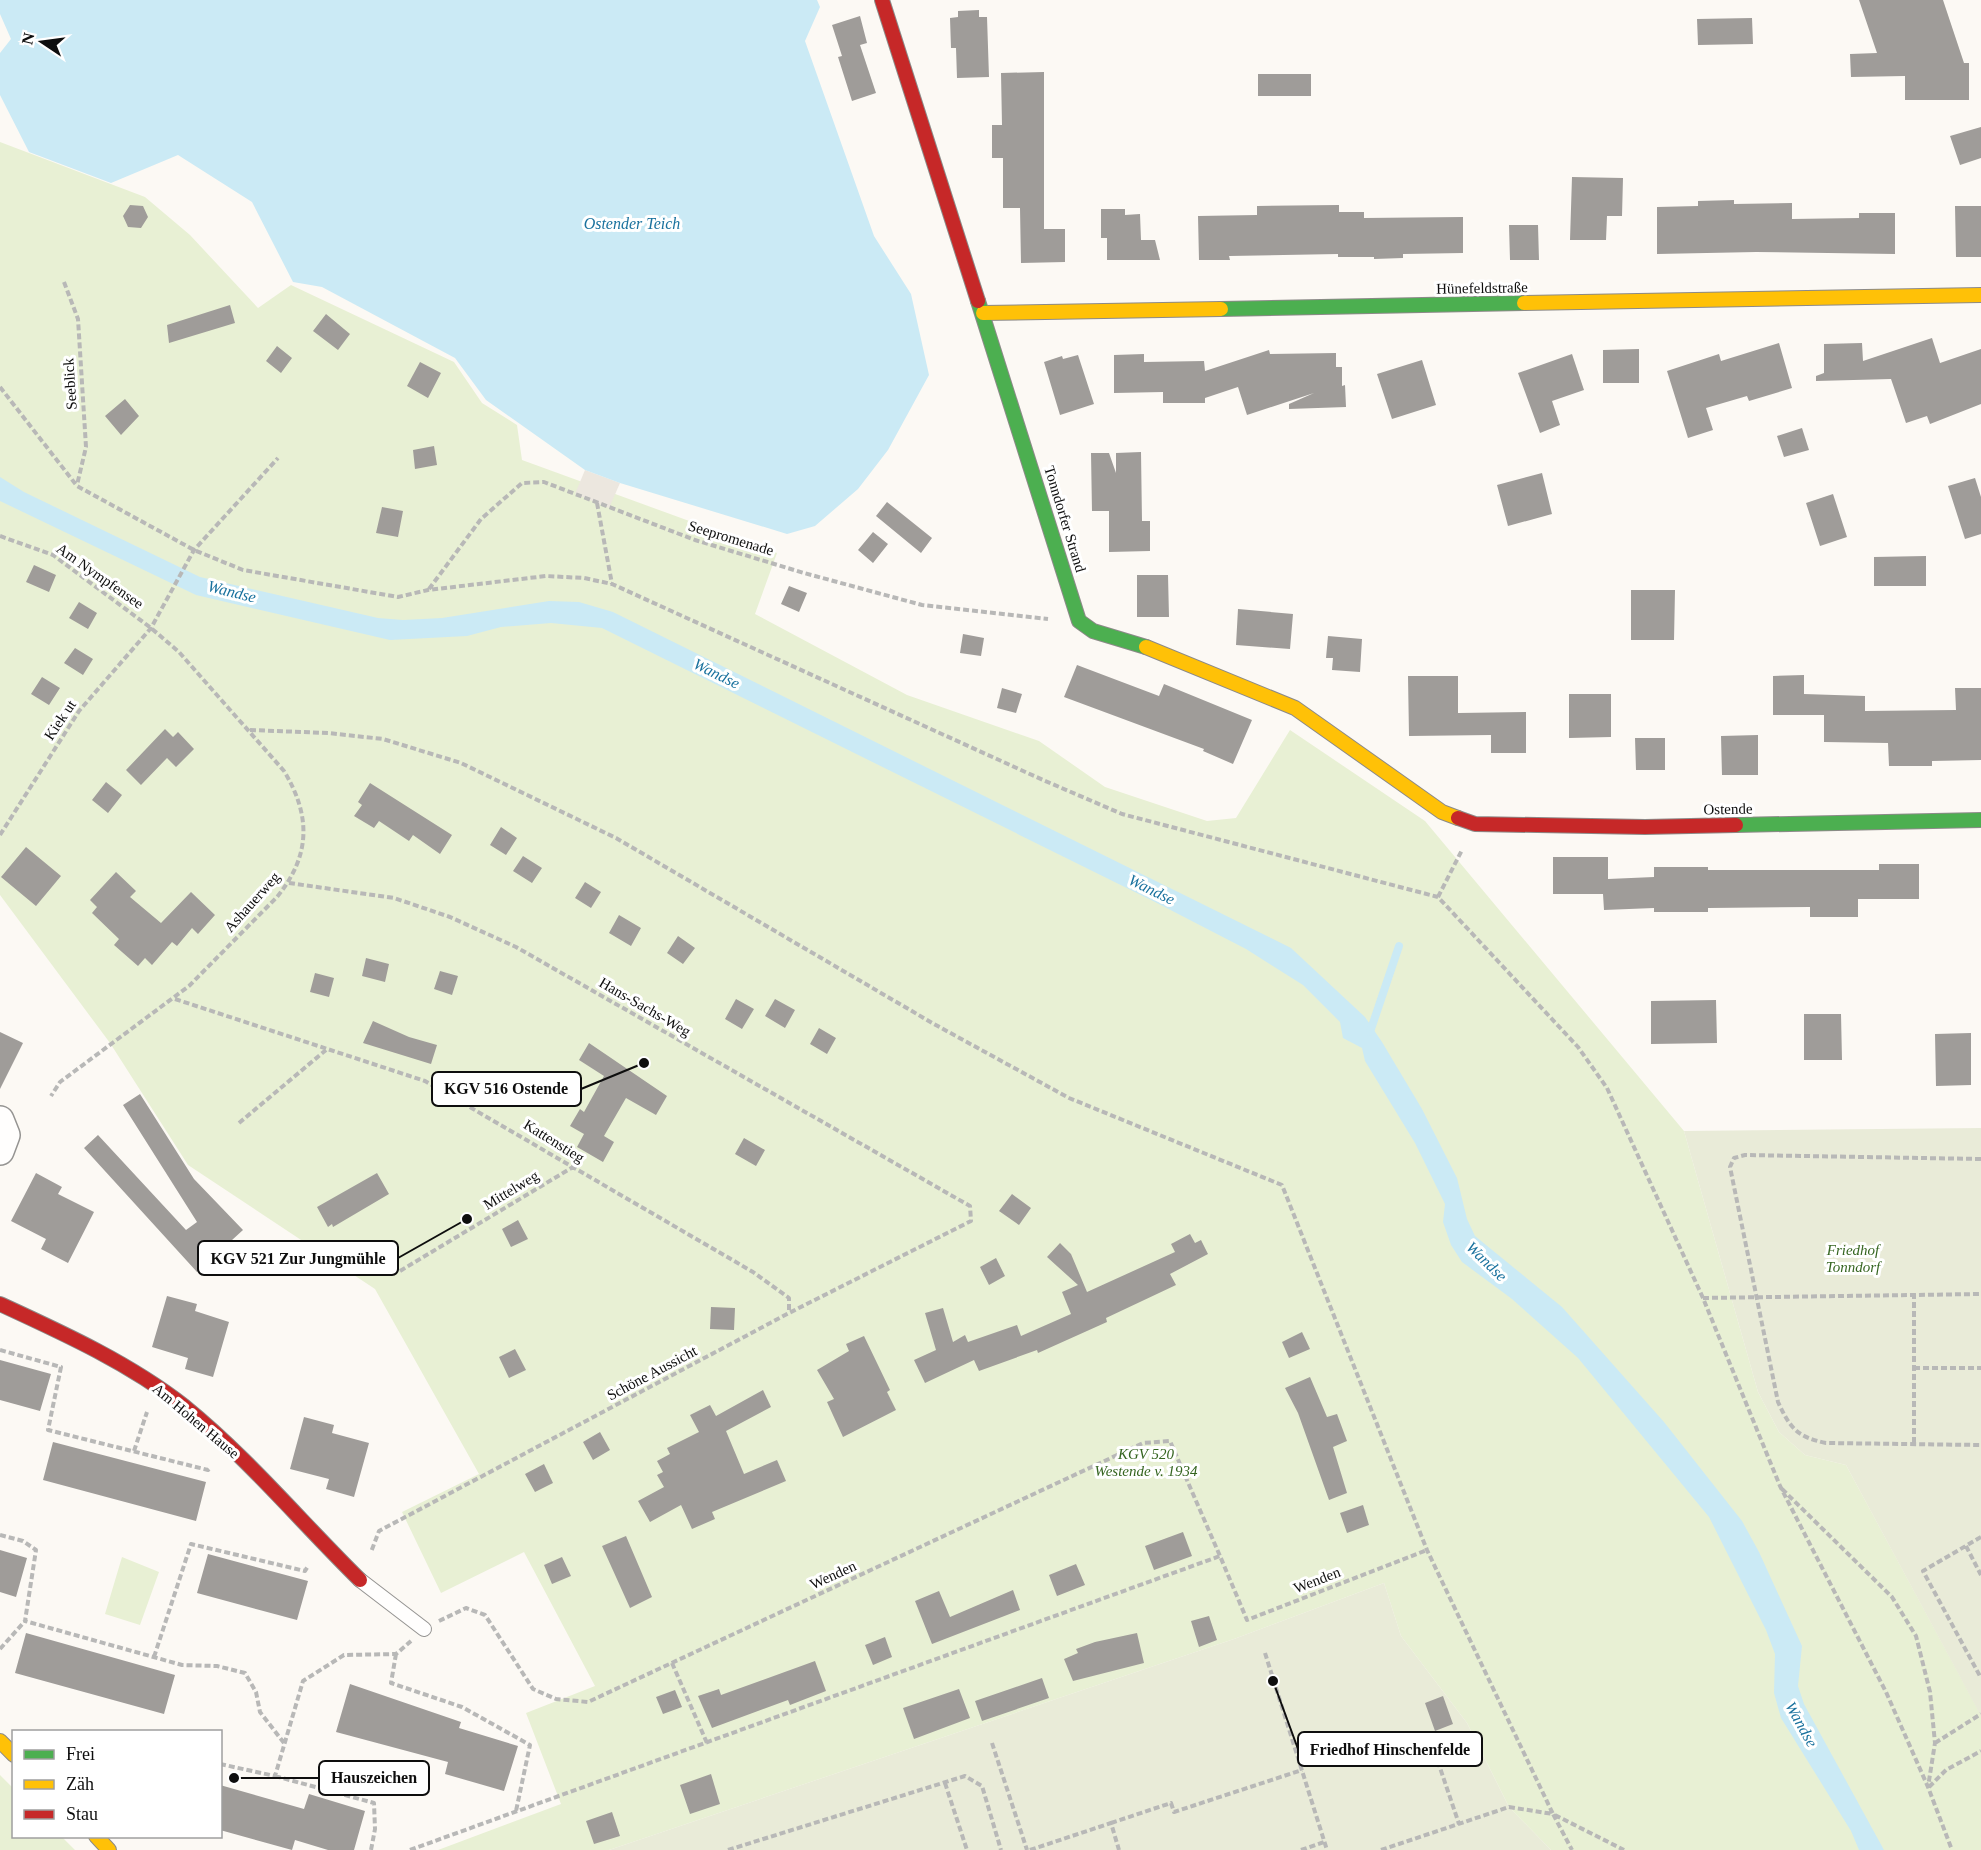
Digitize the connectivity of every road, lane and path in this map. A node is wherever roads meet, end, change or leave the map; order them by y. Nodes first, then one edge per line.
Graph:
1 (882, 0) edge
2 (64, 282) dead end
3 (1981, 294) edge
4 (983, 313) junction
5 (0, 387) edge
6 (278, 458) dead end
7 (77, 486) junction
8 (597, 503) junction
9 (0, 536) edge
10 (194, 550) junction
11 (612, 584) junction
12 (428, 590) junction
13 (1079, 621) junction
14 (151, 628) junction
15 (250, 730) junction
16 (1981, 820) edge
17 (1475, 824) junction
18 (0, 835) edge
19 (289, 883) junction
20 (1438, 897) junction
21 (175, 999) junction
22 (327, 1050) junction
23 (51, 1096) dead end
24 (0, 1120) edge
25 (239, 1123) dead end
26 (0, 1151) edge
27 (1981, 1159) edge
28 (573, 1167) junction
29 (970, 1206) joint
30 (400, 1271) dead end
31 (1914, 1294) junction
32 (1981, 1294) edge
33 (1756, 1297) junction
34 (1703, 1298) junction
35 (0, 1304) edge
36 (789, 1313) junction
37 (0, 1350) edge
38 (1914, 1368) junction
39 (1981, 1368) edge
40 (155, 1386) junction
41 (1914, 1443) junction
42 (1981, 1445) edge
43 (229, 1447) junction
44 (134, 1451) junction
45 (1780, 1486) junction
46 (0, 1535) edge
47 (1981, 1537) edge
48 (323, 1545) junction
49 (1966, 1546) junction
50 (1427, 1550) junction
51 (1220, 1556) junction
52 (1981, 1575) edge
53 (360, 1581) junction
54 (26, 1621) junction
55 (424, 1629) junction
56 (0, 1649) edge
57 (1265, 1653) dead end
58 (396, 1654) junction
59 (154, 1657) junction
60 (672, 1663) junction
61 (1981, 1678) edge
62 (1981, 1714) edge
63 (0, 1741) edge
64 (284, 1743) junction
65 (707, 1743) junction
66 (992, 1743) dead end
67 (1935, 1743) junction
68 (1432, 1744) dead end
69 (1981, 1751) edge
70 (12, 1753) edge
71 (222, 1764) edge
72 (1302, 1770) junction
73 (275, 1776) junction
74 (945, 1782) junction
75 (1928, 1787) junction
76 (516, 1812) junction
77 (1553, 1814) junction
78 (1111, 1823) junction
79 (1459, 1824) junction
80 (98, 1838) edge
81 (1324, 1842) junction
82 (109, 1850) edge
83 (371, 1850) edge
84 (410, 1850) edge
85 (728, 1850) edge
86 (968, 1850) edge
87 (1001, 1850) edge
88 (1028, 1850) edge
89 (1119, 1850) edge
90 (1301, 1850) edge
91 (1327, 1850) edge
92 (1381, 1850) edge
93 (1572, 1850) edge
94 (1624, 1850) edge
95 (1952, 1850) edge

1 - 4 street, Tonndorfer Strand
2 - 7 path, Seeblick
3 - 4 street, Hünefeldstraße
4 - 13 street, Tonndorfer Strand
5 - 7 path
6 - 10 path
7 - 10 path
8 - 11 path
8 - 12 path, Seepromenade
8 - 13 path, Seepromenade
9 - 14 path, Am Nympfensee
10 - 12 path
10 - 14 path, Kiek ut
11 - 12 path
11 - 20 path
13 - 17 street
14 - 15 path, Ashauerweg
14 - 18 path, Kiek ut
15 - 19 path, Ashauerweg
15 - 50 path
16 - 17 street, Ostende
17 - 20 path
19 - 21 path, Ashauerweg
19 - 29 path, Hans-Sachs-Weg
20 - 34 path
21 - 22 path, Kattenstieg
21 - 23 path, Ashauerweg
22 - 25 path
22 - 28 path, Kattenstieg
24 - 26 street
27 - 33 path
28 - 30 path, Mittelweg
28 - 36 path, Kattenstieg
29 - 36 path, Schöne Aussicht
31 - 32 path
31 - 33 path
31 - 38 path
33 - 34 path
33 - 41 path
34 - 45 path
35 - 40 street, Am Hohen Hause
36 - 53 path, Schöne Aussicht
37 - 44 path
38 - 39 path
38 - 41 path
40 - 43 street, Am Hohen Hause
40 - 44 path
41 - 42 path
43 - 44 path
43 - 48 street, Am Hohen Hause
45 - 67 path
45 - 75 path
46 - 54 path
47 - 49 path
48 - 53 street, Am Hohen Hause
48 - 59 path
49 - 52 path
49 - 61 path
50 - 51 path, Wenden
50 - 77 path
51 - 60 path, Wenden
51 - 65 path
53 - 55 lane
54 - 56 path
54 - 59 path
55 - 58 path, Wenden
55 - 60 path, Wenden
57 - 72 path
58 - 64 path
58 - 76 path
59 - 64 path
60 - 65 path
62 - 67 path
63 - 70 street
64 - 73 path
65 - 76 path
66 - 88 path
67 - 75 path
68 - 79 path
69 - 75 path
71 - 73 path
72 - 78 path
72 - 81 path
73 - 83 path
74 - 85 path
74 - 86 path
74 - 87 path
75 - 95 path
76 - 84 path
77 - 79 path
77 - 93 path
77 - 94 path
78 - 88 path
78 - 89 path
79 - 92 path
80 - 82 street
81 - 90 path
81 - 91 path

